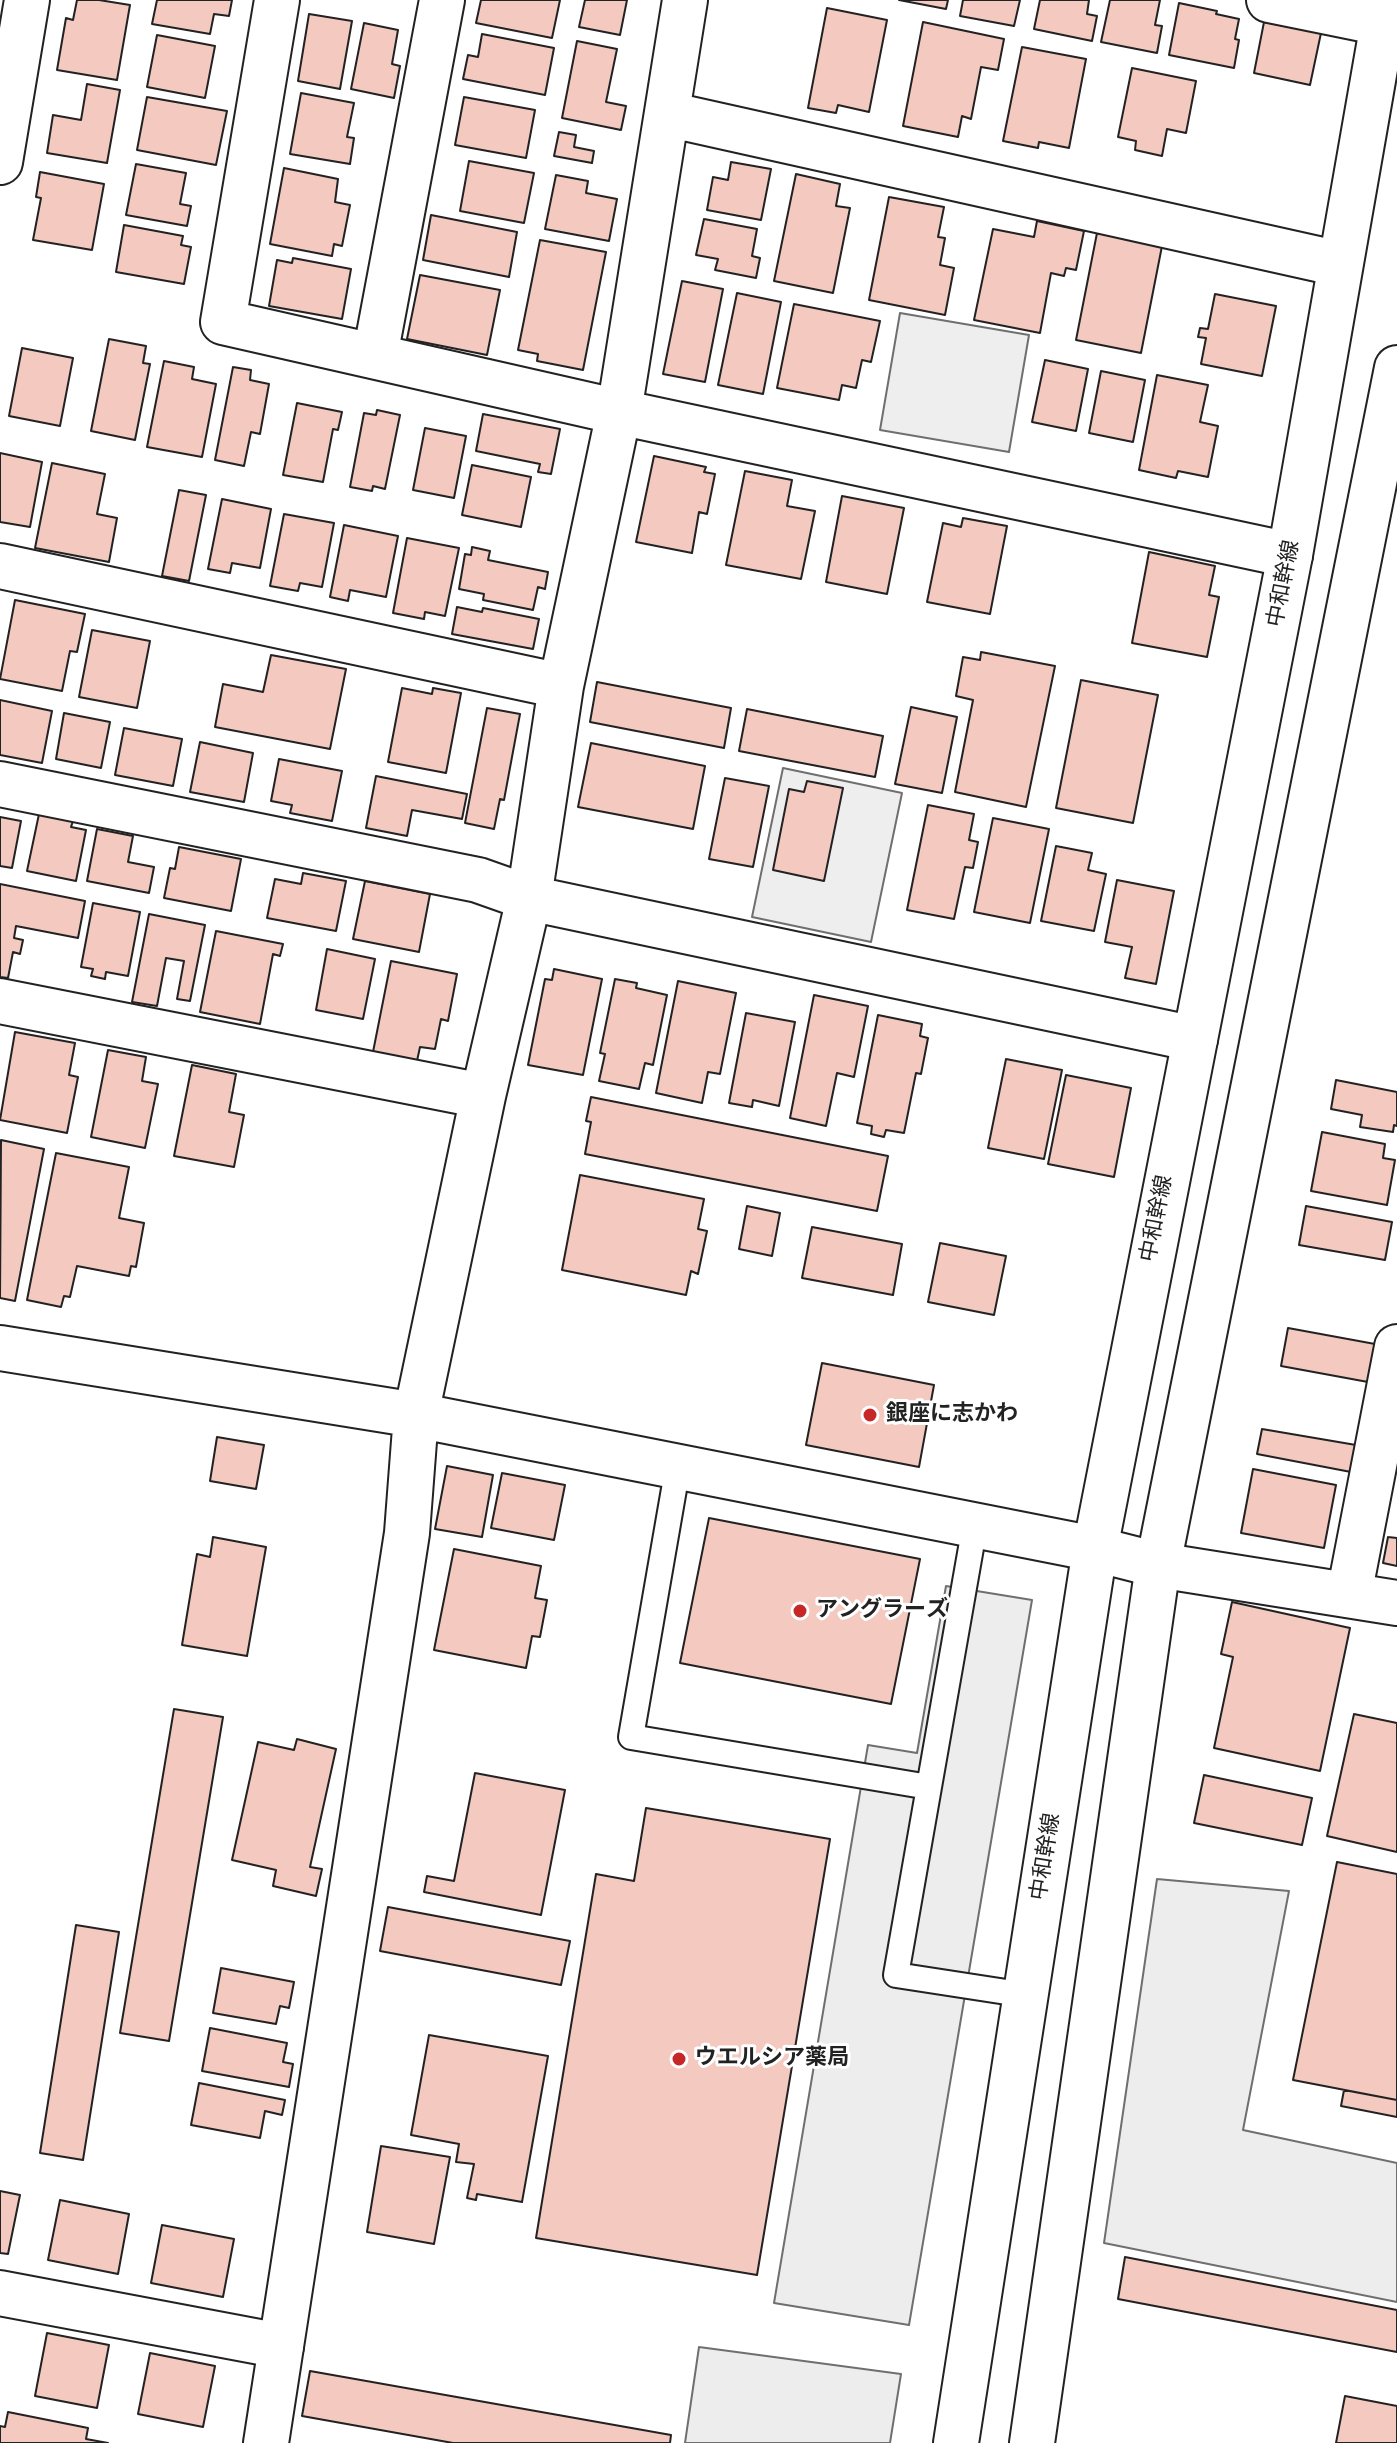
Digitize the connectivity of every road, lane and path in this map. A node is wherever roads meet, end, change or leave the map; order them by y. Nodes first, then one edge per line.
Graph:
1 (27, 0) edge
2 (277, 0) edge
3 (442, 0) edge
4 (685, 0) edge
5 (1269, 0) edge
6 (1385, 12) edge
7 (667, 114) junction
8 (0, 162) edge
9 (1340, 264) junction
10 (375, 356) junction
11 (1397, 368) edge
12 (619, 412) junction
13 (1290, 555) junction
14 (0, 566) edge
15 (561, 686) junction
16 (0, 784) edge
17 (529, 898) junction
18 (0, 1001) edge
19 (1195, 1039) junction
20 (483, 1096) junction
21 (1397, 1347) edge
22 (0, 1348) edge
23 (416, 1415) junction
24 (678, 1466) junction
25 (975, 1525) junction
26 (1095, 1549) junction
27 (1158, 1565) junction
28 (1349, 1595) junction
29 (1397, 1603) edge
30 (929, 1787) junction
31 (1026, 1995) junction
32 (0, 2293) edge
33 (281, 2346) junction
34 (266, 2443) edge
35 (956, 2443) edge
36 (1032, 2443) edge

1 - 8 street
2 - 10 street
3 - 10 street
4 - 7 street
5 - 6 street
6 - 9 street, 中和幹線
7 - 9 street
7 - 12 street
9 - 13 street, 中和幹線
10 - 12 street
11 - 27 street
12 - 13 street
12 - 15 street
13 - 19 street, 中和幹線
14 - 15 street
15 - 17 street
16 - 17 street
17 - 19 street
17 - 20 street
18 - 20 street
19 - 26 street, 中和幹線
20 - 23 street
21 - 28 street
22 - 23 street
23 - 24 street
23 - 33 street
24 - 25 street
24 - 30 lane
25 - 26 street
25 - 30 lane
26 - 27 street
26 - 31 street, 中和幹線
27 - 28 street
27 - 36 street
28 - 29 street
30 - 31 lane
31 - 35 street, 中和幹線
32 - 33 street
33 - 34 street

